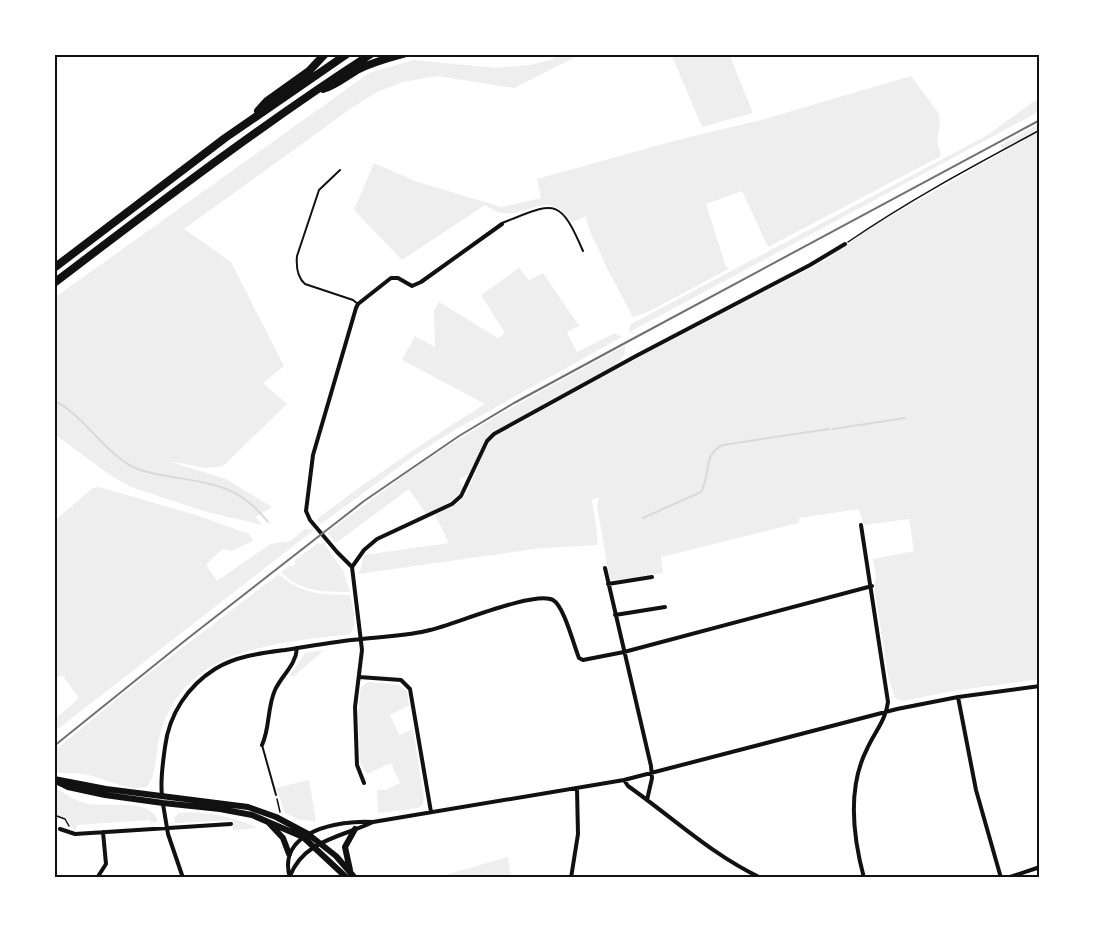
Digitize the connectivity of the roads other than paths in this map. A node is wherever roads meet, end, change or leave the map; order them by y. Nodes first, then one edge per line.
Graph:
1 (325, 54) edge
2 (347, 54) edge
3 (371, 54) edge
4 (403, 54) edge
5 (310, 93) junction
6 (249, 120) junction
7 (340, 170) dead end
8 (502, 224) joint
9 (845, 244) road end
10 (584, 251) dead end
11 (55, 267) edge
12 (54, 283) edge
13 (358, 304) junction
14 (861, 525) dead end
15 (352, 567) junction
16 (605, 568) dead end
17 (652, 577) dead end
18 (608, 584) junction
19 (872, 586) junction
20 (665, 607) dead end
21 (615, 615) junction
22 (362, 639) junction
23 (297, 648) junction
24 (624, 652) junction
25 (359, 677) junction
26 (1040, 686) edge
27 (958, 697) junction
28 (887, 711) junction
29 (262, 745) joint
30 (651, 774) junction
31 (54, 780) edge
32 (624, 780) junction
33 (364, 783) dead end
34 (577, 789) junction
35 (276, 795) road end
36 (163, 800) junction
37 (647, 800) junction
38 (431, 813) junction
39 (268, 821) junction
40 (374, 822) junction
41 (231, 824) dead end
42 (167, 828) junction
43 (355, 829) junction
44 (60, 830) dead end
45 (103, 832) junction
46 (305, 836) junction
47 (320, 843) junction
48 (313, 846) junction
49 (289, 854) junction
50 (1040, 867) edge
51 (350, 870) junction
52 (290, 877) edge
53 (97, 878) edge
54 (183, 878) edge
55 (347, 878) edge
56 (355, 878) edge
57 (571, 878) edge
58 (761, 878) edge
59 (864, 878) edge
60 (1001, 878) edge
61 (1007, 878) edge

1 - 6 highway
2 - 6 highway
3 - 5 highway
4 - 5 highway
5 - 12 highway
6 - 11 highway
7 - 13 lane
8 - 10 lane
8 - 13 street
9 - 15 street
13 - 15 street
14 - 19 street
15 - 22 street
16 - 18 street
17 - 18 street
18 - 21 street
19 - 24 street
19 - 28 street
20 - 21 street
21 - 24 street
22 - 23 street
22 - 24 street
22 - 25 street
23 - 29 street
23 - 36 street
24 - 30 street
25 - 33 street
25 - 38 street
26 - 27 street
27 - 28 street
27 - 60 street
28 - 30 street
28 - 59 street
29 - 35 lane
30 - 32 street
30 - 37 street
31 - 36 main road
32 - 34 street
32 - 37 street
34 - 38 street
34 - 57 street
36 - 39 main road
36 - 42 street
36 - 46 main road
37 - 58 street
38 - 40 street
39 - 46 main road
39 - 49 main road
40 - 43 street
40 - 46 street
41 - 42 street
42 - 45 street
42 - 54 street
43 - 47 street
43 - 51 main road
44 - 45 street
45 - 53 street
46 - 47 main road
46 - 48 main road
46 - 49 street
47 - 48 street
47 - 51 main road
48 - 52 street
48 - 55 main road
49 - 52 street
50 - 61 street
51 - 56 main road

